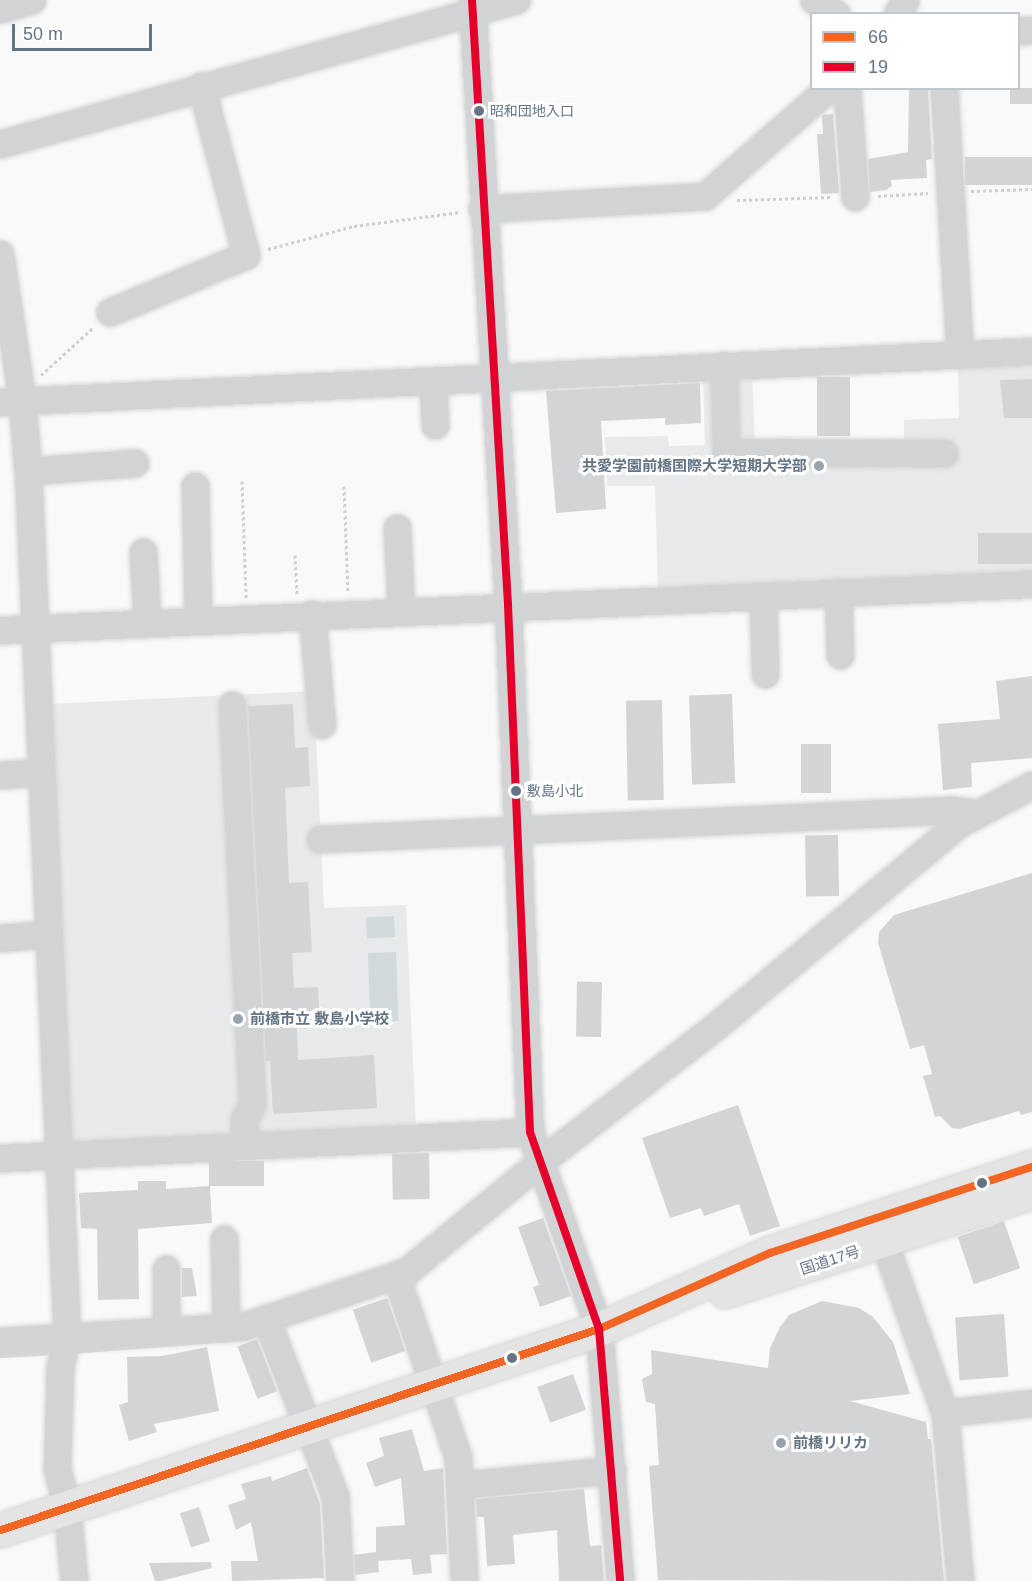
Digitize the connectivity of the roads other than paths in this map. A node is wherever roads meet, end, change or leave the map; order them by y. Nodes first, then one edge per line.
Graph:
1 (32, 0) edge
2 (516, 0) edge
3 (814, 0) edge
4 (473, 6) edge
5 (0, 9) edge
6 (833, 12) edge
7 (201, 86) junction
8 (827, 90) edge
9 (847, 90) edge
10 (944, 90) edge
11 (0, 144) edge
12 (855, 197) dead end
13 (482, 209) junction
14 (0, 254) edge
15 (110, 312) road end
16 (1032, 351) edge
17 (960, 354) junction
18 (724, 365) junction
19 (495, 377) junction
20 (433, 381) junction
21 (11, 401) edge
22 (435, 425) dead end
23 (944, 453) dead end
24 (135, 464) dead end
25 (27, 471) junction
26 (195, 486) dead end
27 (397, 528) dead end
28 (143, 552) dead end
29 (1032, 584) edge
30 (838, 592) junction
31 (763, 596) junction
32 (508, 605) junction
33 (401, 610) junction
34 (305, 614) junction
35 (198, 620) junction
36 (147, 622) junction
37 (34, 628) junction
38 (0, 630) edge
39 (840, 655) dead end
40 (765, 674) dead end
41 (232, 705) dead end
42 (322, 725) dead end
43 (41, 772) junction
44 (0, 775) edge
45 (1032, 785) edge
46 (974, 813) junction
47 (518, 827) junction
48 (321, 839) dead end
49 (48, 934) junction
50 (0, 938) edge
51 (530, 1132) junction
52 (245, 1145) junction
53 (59, 1154) junction
54 (0, 1158) edge
55 (540, 1162) junction
56 (1032, 1167) edge
57 (1032, 1192) edge
58 (224, 1239) dead end
59 (884, 1242) junction
60 (166, 1269) dead end
61 (396, 1276) junction
62 (266, 1320) junction
63 (612, 1324) junction
64 (226, 1328) junction
65 (166, 1331) junction
66 (67, 1336) junction
67 (0, 1341) edge
68 (433, 1383) junction
69 (1032, 1403) edge
70 (945, 1413) junction
71 (310, 1425) junction
72 (612, 1470) junction
73 (460, 1485) junction
74 (67, 1508) junction
75 (0, 1530) edge
76 (626, 1579) edge
77 (74, 1581) edge
78 (340, 1581) edge
79 (464, 1581) edge
80 (960, 1581) edge

1 - 5 street
2 - 4 street
3 - 6 street
4 - 7 street
4 - 13 street
7 - 11 street
7 - 15 street
8 - 13 street
9 - 12 street
10 - 17 street
13 - 19 street
14 - 21 street
16 - 17 street
17 - 18 street
18 - 19 street
18 - 23 street
19 - 20 street
19 - 32 street
20 - 21 street
20 - 22 street
21 - 25 street
24 - 25 street
25 - 37 street
26 - 35 street
27 - 33 street
28 - 36 street
29 - 30 street
30 - 31 street
30 - 39 street
31 - 32 street
31 - 40 street
32 - 33 street
32 - 47 street
33 - 34 street
34 - 35 street
34 - 42 street
35 - 36 street
36 - 37 street
37 - 38 street
37 - 43 street
41 - 52 street
43 - 44 street
43 - 49 street
45 - 46 street
46 - 47 street
46 - 55 street
47 - 48 street
47 - 51 street
49 - 50 street
49 - 53 street
51 - 52 street
51 - 55 street
52 - 53 street
53 - 54 street
53 - 66 street
55 - 61 street
55 - 63 street
56 - 63 highway, 国道17号
57 - 59 highway, 国道17号
58 - 64 street
59 - 63 highway, 国道17号
59 - 70 street
60 - 65 street
61 - 62 street
61 - 68 street
62 - 64 street
62 - 71 street
63 - 68 highway, 国道17号
63 - 72 street
64 - 65 street
65 - 66 street
66 - 67 street
66 - 74 street
68 - 71 highway, 国道17号
68 - 73 street
69 - 70 street
70 - 80 street
71 - 74 highway, 国道17号
71 - 78 street
72 - 73 street
72 - 76 street
73 - 79 street
74 - 75 highway, 国道17号
74 - 77 street

